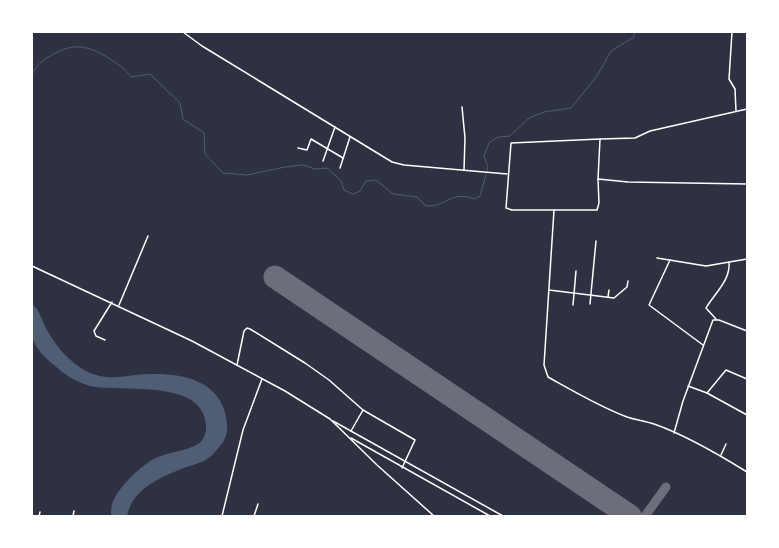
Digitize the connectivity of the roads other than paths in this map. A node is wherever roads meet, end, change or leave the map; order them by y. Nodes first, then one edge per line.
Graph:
1 (184, 32) edge
2 (732, 32) edge
3 (462, 108) dead end
4 (747, 109) edge
5 (736, 111) junction
6 (335, 127) junction
7 (350, 137) junction
8 (600, 139) junction
9 (298, 148) dead end
10 (326, 148) junction
11 (343, 158) junction
12 (323, 161) dead end
13 (340, 168) dead end
14 (464, 170) junction
15 (508, 174) junction
16 (598, 179) junction
17 (747, 184) edge
18 (554, 210) junction
19 (148, 236) dead end
20 (596, 241) dead end
21 (657, 258) dead end
22 (747, 258) edge
23 (670, 260) junction
24 (729, 262) junction
25 (32, 266) edge
26 (576, 271) dead end
27 (628, 281) dead end
28 (548, 290) junction
29 (609, 290) dead end
30 (573, 293) junction
31 (591, 295) junction
32 (608, 297) junction
33 (112, 302) junction
34 (573, 304) dead end
35 (590, 304) dead end
36 (119, 306) junction
37 (716, 319) junction
38 (747, 332) edge
39 (104, 340) dead end
40 (703, 345) junction
41 (237, 365) junction
42 (747, 378) edge
43 (262, 379) junction
44 (688, 386) junction
45 (707, 393) junction
46 (363, 410) junction
47 (747, 415) edge
48 (330, 419) junction
49 (351, 430) junction
50 (674, 433) junction
51 (348, 436) junction
52 (726, 444) dead end
53 (721, 456) junction
54 (405, 463) junction
55 (402, 468) junction
56 (747, 472) edge
57 (447, 486) junction
58 (445, 491) junction
59 (258, 504) dead end
60 (74, 511) dead end
61 (40, 512) dead end
62 (39, 516) edge
63 (73, 516) edge
64 (222, 516) edge
65 (254, 516) edge
66 (434, 516) edge
67 (490, 516) edge
68 (503, 516) edge

1 - 6 street
2 - 5 street
3 - 14 street
4 - 5 street
5 - 8 street
6 - 7 street
6 - 10 street
7 - 11 street
7 - 14 street
8 - 15 street
8 - 16 street
9 - 10 street
10 - 11 street
10 - 12 street
11 - 13 street
14 - 15 street
15 - 18 street
16 - 17 street
16 - 18 street
18 - 28 street
19 - 36 street
20 - 31 street
21 - 23 street
22 - 24 street
23 - 24 street
23 - 40 street
24 - 37 street
25 - 33 street
26 - 30 street
27 - 32 street
28 - 30 street
28 - 50 street
29 - 32 street
30 - 31 street
30 - 34 street
31 - 32 street
31 - 35 street
33 - 36 street
33 - 39 street
36 - 41 street
37 - 38 street
37 - 40 street
40 - 44 street
41 - 43 street
41 - 46 street
42 - 45 street
43 - 48 street
43 - 64 street
44 - 45 street
44 - 50 street
45 - 47 street
46 - 49 street
46 - 54 street
48 - 49 street
48 - 51 street
49 - 54 street
50 - 53 street
51 - 55 street
51 - 66 street
52 - 53 street
53 - 56 street
54 - 55 street
54 - 57 street
55 - 58 street
57 - 58 street
57 - 68 street
58 - 67 street
59 - 65 street
60 - 63 street
61 - 62 street

